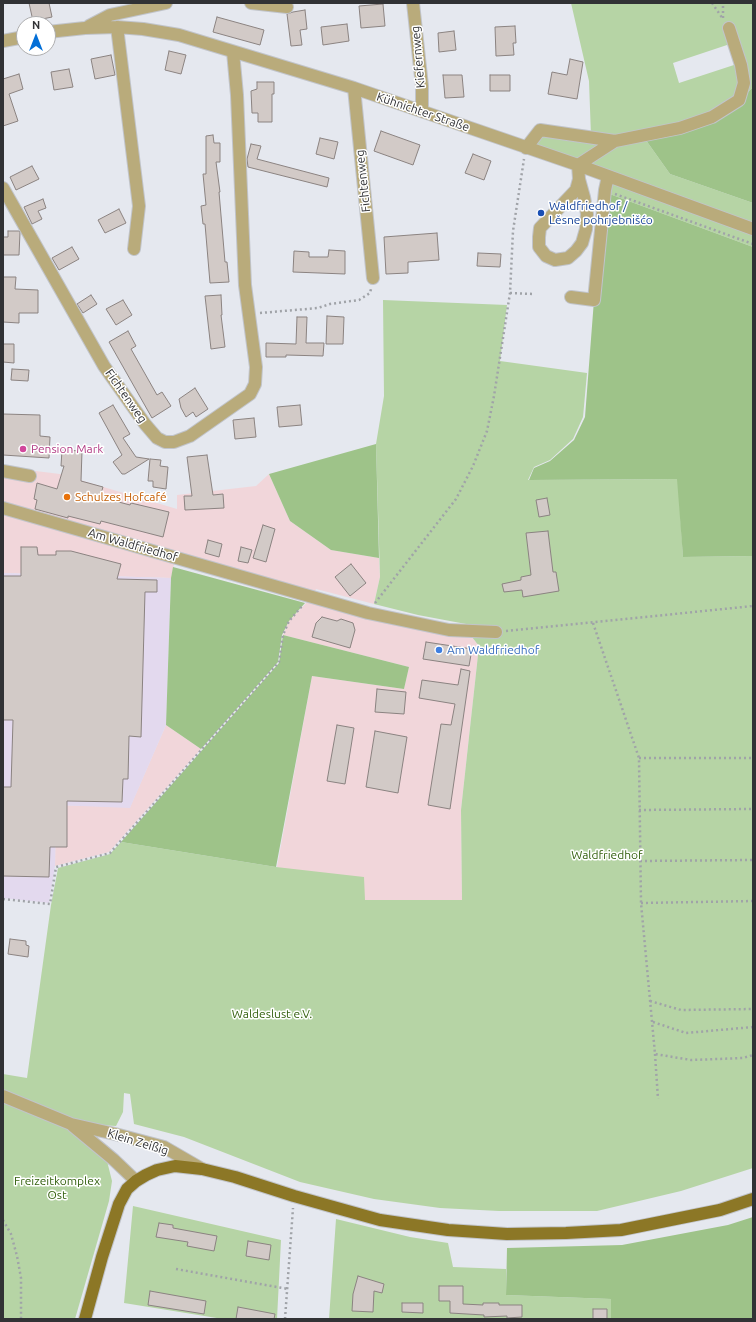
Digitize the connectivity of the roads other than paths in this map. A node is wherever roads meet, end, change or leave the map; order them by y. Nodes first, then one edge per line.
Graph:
1 (166, 3) edge
2 (251, 3) edge
3 (413, 3) edge
4 (287, 7) dead end
5 (726, 24) road end
6 (118, 27) junction
7 (85, 28) junction
8 (56, 31) edge
9 (16, 39) edge
10 (3, 42) edge
11 (233, 52) junction
12 (354, 88) junction
13 (422, 111) junction
14 (615, 140) junction
15 (526, 148) junction
16 (578, 165) junction
17 (608, 176) junction
18 (579, 179) junction
19 (3, 188) edge
20 (753, 229) edge
21 (134, 249) dead end
22 (373, 278) road end
23 (570, 298) dead end
24 (3, 471) edge
25 (30, 476) dead end
26 (3, 508) edge
27 (496, 632) road end
28 (3, 1096) edge
29 (71, 1124) junction
30 (202, 1168) junction
31 (136, 1180) junction
32 (753, 1200) edge
33 (85, 1319) edge

1 - 7 street, Kühnichter Straße
2 - 4 street
3 - 13 street, Kiefernweg
5 - 14 street
6 - 7 street, Kühnichter Straße
6 - 11 street, Kühnichter Straße
6 - 21 street
7 - 8 street, Kühnichter Straße
9 - 10 street
11 - 12 street, Kühnichter Straße
11 - 19 street, Fichtenweg
12 - 13 street, Kühnichter Straße
12 - 22 street, Fichtenweg
13 - 15 street, Kühnichter Straße
14 - 15 street
14 - 16 street
15 - 16 street, Kühnichter Straße
16 - 17 street, Kühnichter Straße
16 - 18 street
17 - 20 street, Kühnichter Straße
17 - 23 street
18 - 18 street
24 - 25 street
26 - 27 street, Am Waldfriedhof
28 - 29 street, Klein Zeißig
29 - 30 street, Klein Zeißig
29 - 31 street, Klein Zeißig
30 - 31 main road
30 - 32 main road
31 - 33 main road

